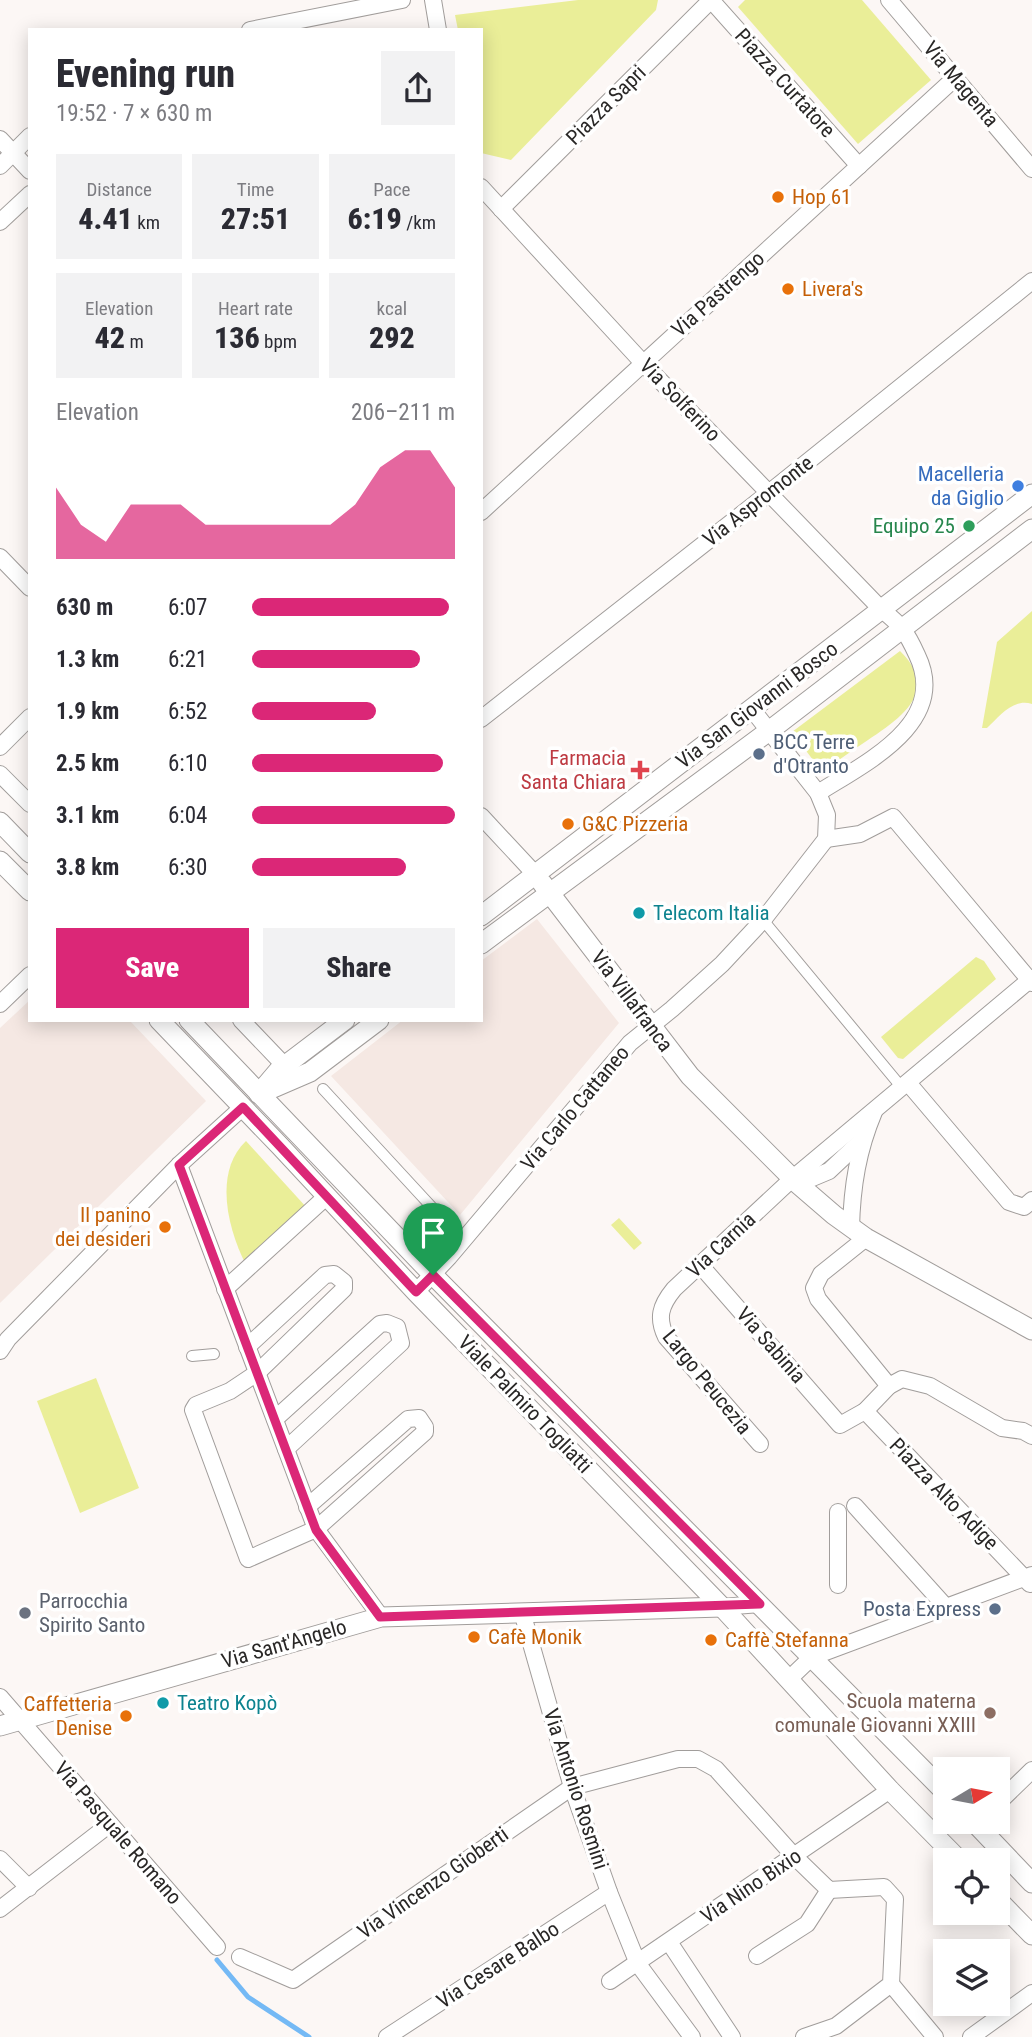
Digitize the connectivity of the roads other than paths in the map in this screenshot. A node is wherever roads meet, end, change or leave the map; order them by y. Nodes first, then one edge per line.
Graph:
1 (402, 0) edge
2 (433, 0) edge
3 (711, 0) edge
4 (889, 0) edge
5 (260, 28) edge
6 (438, 28) edge
7 (956, 78) junction
8 (28, 138) edge
9 (0, 139) edge
10 (13, 154) junction
11 (0, 166) edge
12 (859, 166) junction
13 (28, 169) edge
14 (1032, 169) edge
15 (483, 189) edge
16 (28, 196) edge
17 (501, 209) junction
18 (0, 222) edge
19 (1032, 281) edge
20 (643, 363) junction
21 (770, 492) junction
22 (1032, 494) edge
23 (483, 510) edge
24 (1032, 529) edge
25 (0, 557) edge
26 (28, 585) edge
27 (881, 609) junction
28 (905, 628) junction
29 (751, 708) junction
30 (483, 717) edge
31 (28, 719) edge
32 (769, 731) junction
33 (0, 747) edge
34 (0, 774) edge
35 (818, 793) junction
36 (28, 802) edge
37 (483, 818) edge
38 (0, 822) edge
39 (826, 839) junction
40 (28, 851) edge
41 (0, 861) edge
42 (535, 874) junction
43 (28, 889) edge
44 (550, 893) junction
45 (483, 914) edge
46 (763, 920) junction
47 (483, 943) edge
48 (28, 977) edge
49 (1031, 981) edge
50 (0, 1004) edge
51 (161, 1022) edge
52 (192, 1022) edge
53 (243, 1022) edge
54 (342, 1022) edge
55 (376, 1022) edge
56 (650, 1026) junction
57 (285, 1066) junction
58 (906, 1086) junction
59 (323, 1089) dead end
60 (259, 1094) junction
61 (243, 1107) junction
62 (874, 1112) junction
63 (863, 1139) junction
64 (179, 1165) junction
65 (795, 1181) junction
66 (327, 1196) junction
67 (1032, 1200) edge
68 (858, 1233) junction
69 (463, 1241) junction
70 (701, 1266) junction
71 (433, 1275) junction
72 (225, 1289) junction
73 (416, 1292) junction
74 (660, 1317) joint
75 (1032, 1330) edge
76 (247, 1347) junction
77 (0, 1351) edge
78 (214, 1354) dead end
79 (192, 1356) dead end
80 (257, 1373) junction
81 (896, 1382) junction
82 (865, 1411) junction
83 (275, 1419) junction
84 (1032, 1436) edge
85 (760, 1444) dead end
86 (286, 1449) junction
87 (855, 1506) dead end
88 (307, 1507) junction
89 (838, 1512) dead end
90 (316, 1530) junction
91 (1029, 1579) edge
92 (838, 1585) dead end
93 (760, 1604) junction
94 (722, 1607) junction
95 (946, 1607) junction
96 (522, 1612) junction
97 (380, 1617) junction
98 (813, 1657) junction
99 (789, 1679) junction
100 (0, 1697) edge
101 (20, 1720) junction
102 (0, 1726) edge
103 (1032, 1770) edge
104 (933, 1780) edge
105 (572, 1787) junction
106 (890, 1790) junction
107 (1010, 1791) edge
108 (110, 1824) junction
109 (987, 1834) edge
110 (947, 1848) edge
111 (794, 1857) junction
112 (0, 1859) edge
113 (1032, 1883) edge
114 (29, 1888) junction
115 (829, 1891) junction
116 (609, 1892) junction
117 (0, 1909) edge
118 (1010, 1912) edge
119 (1032, 1935) edge
120 (669, 1942) junction
121 (217, 1947) dead end
122 (757, 1956) dead end
123 (240, 1957) dead end
124 (638, 1964) junction
125 (610, 1981) dead end
126 (891, 1984) junction
127 (1032, 1993) edge
128 (387, 2037) edge
129 (692, 2037) edge
130 (733, 2037) edge
131 (804, 2037) edge
132 (935, 2037) edge
133 (971, 2037) edge

1 - 5 street
2 - 6 street
3 - 12 street, Piazza Curtatore
3 - 17 street, Piazza Sapri
4 - 7 street, Via Magenta
7 - 12 street, Via Pastrengo
7 - 14 street, Via Magenta
8 - 10 street
9 - 10 street
10 - 11 street
10 - 13 street
12 - 20 street, Via Pastrengo
15 - 17 street, Via Solferino
16 - 18 street
17 - 20 street, Via Solferino
19 - 21 street, Via Aspromonte
20 - 21 street, Via Solferino
20 - 23 street, Via Pastrengo
21 - 27 street, Via Solferino
21 - 30 street, Via Aspromonte
22 - 27 street, Via San Giovanni Bosco
24 - 28 street, Via San Giovanni Bosco
25 - 26 street
27 - 28 street
27 - 29 street, Via San Giovanni Bosco
28 - 32 street, Via San Giovanni Bosco
28 - 35 street
29 - 32 street
29 - 42 street, Via San Giovanni Bosco
31 - 33 street
32 - 35 street
32 - 44 street, Via San Giovanni Bosco
34 - 36 street
35 - 39 street
37 - 42 street, Via Villafranca
38 - 40 street
39 - 46 street, Via Carlo Cattaneo
39 - 49 street
41 - 43 street
42 - 44 street, Via Villafranca
42 - 45 street, Via San Giovanni Bosco
44 - 47 street, Via San Giovanni Bosco
44 - 56 street, Via Villafranca
46 - 56 street, Via Carlo Cattaneo
46 - 58 street
48 - 50 street
49 - 58 street, Via Carnia
51 - 61 street, Viale Palmiro Togliatti
52 - 60 street, Viale Palmiro Togliatti
53 - 57 street
54 - 57 street
55 - 60 street
56 - 65 street, Via Villafranca
56 - 69 street, Via Carlo Cattaneo
57 - 60 street
58 - 62 street, Via Carnia
58 - 67 street
59 - 69 street
60 - 61 street
60 - 71 street, Viale Palmiro Togliatti
61 - 64 street
61 - 66 street, Viale Palmiro Togliatti
62 - 63 street
62 - 65 street, Via Carnia
63 - 65 street
63 - 68 street
64 - 72 street
64 - 77 street
65 - 68 street, Via Villafranca
65 - 70 street, Via Carnia
66 - 72 street
66 - 73 street, Viale Palmiro Togliatti
68 - 75 street, Via Villafranca
68 - 81 street
69 - 71 street, Via Carlo Cattaneo
70 - 74 street, Via Carnia
70 - 82 street, Via Sabinia
71 - 73 street, Via Carlo Cattaneo
71 - 93 street, Viale Palmiro Togliatti
72 - 76 street
73 - 94 street, Viale Palmiro Togliatti
74 - 85 street, Largo Peucezia
76 - 80 street
76 - 80 street
78 - 79 street
80 - 83 street
80 - 90 street
81 - 82 street
81 - 84 street
82 - 91 street, Piazza Alto Adige
83 - 86 street
83 - 86 street
86 - 88 street
87 - 95 street
88 - 90 street
88 - 90 street
89 - 92 street
90 - 97 street
91 - 95 street
93 - 94 street
93 - 98 street, Viale Palmiro Togliatti
94 - 96 street, Via Sant'Angelo
94 - 99 street, Viale Palmiro Togliatti
95 - 98 street
96 - 97 street, Via Sant'Angelo
96 - 105 street, Via Antonio Rosmini
97 - 101 street, Via Sant'Angelo
98 - 99 street
98 - 104 street, Viale Palmiro Togliatti
99 - 106 street, Viale Palmiro Togliatti
100 - 101 street
101 - 102 street, Via Sant'Angelo
101 - 108 street, Via Pasquale Romano
103 - 107 street
105 - 111 street, Via Vincenzo Gioberti
105 - 116 street, Via Antonio Rosmini
105 - 123 street, Via Vincenzo Gioberti
106 - 110 street, Viale Palmiro Togliatti
106 - 111 street, Via Nino Bixio
108 - 114 street
108 - 121 street, Via Pasquale Romano
109 - 113 street
111 - 115 street, Via Vincenzo Gioberti
111 - 120 street, Via Nino Bixio
112 - 114 street
114 - 117 street
115 - 122 street
115 - 126 street
116 - 124 street, Via Antonio Rosmini
116 - 128 street, Via Cesare Balbo
118 - 119 street
120 - 124 street, Via Nino Bixio
120 - 130 street
124 - 125 street, Via Nino Bixio
124 - 129 street, Via Antonio Rosmini
126 - 131 street
126 - 132 street
127 - 133 street

